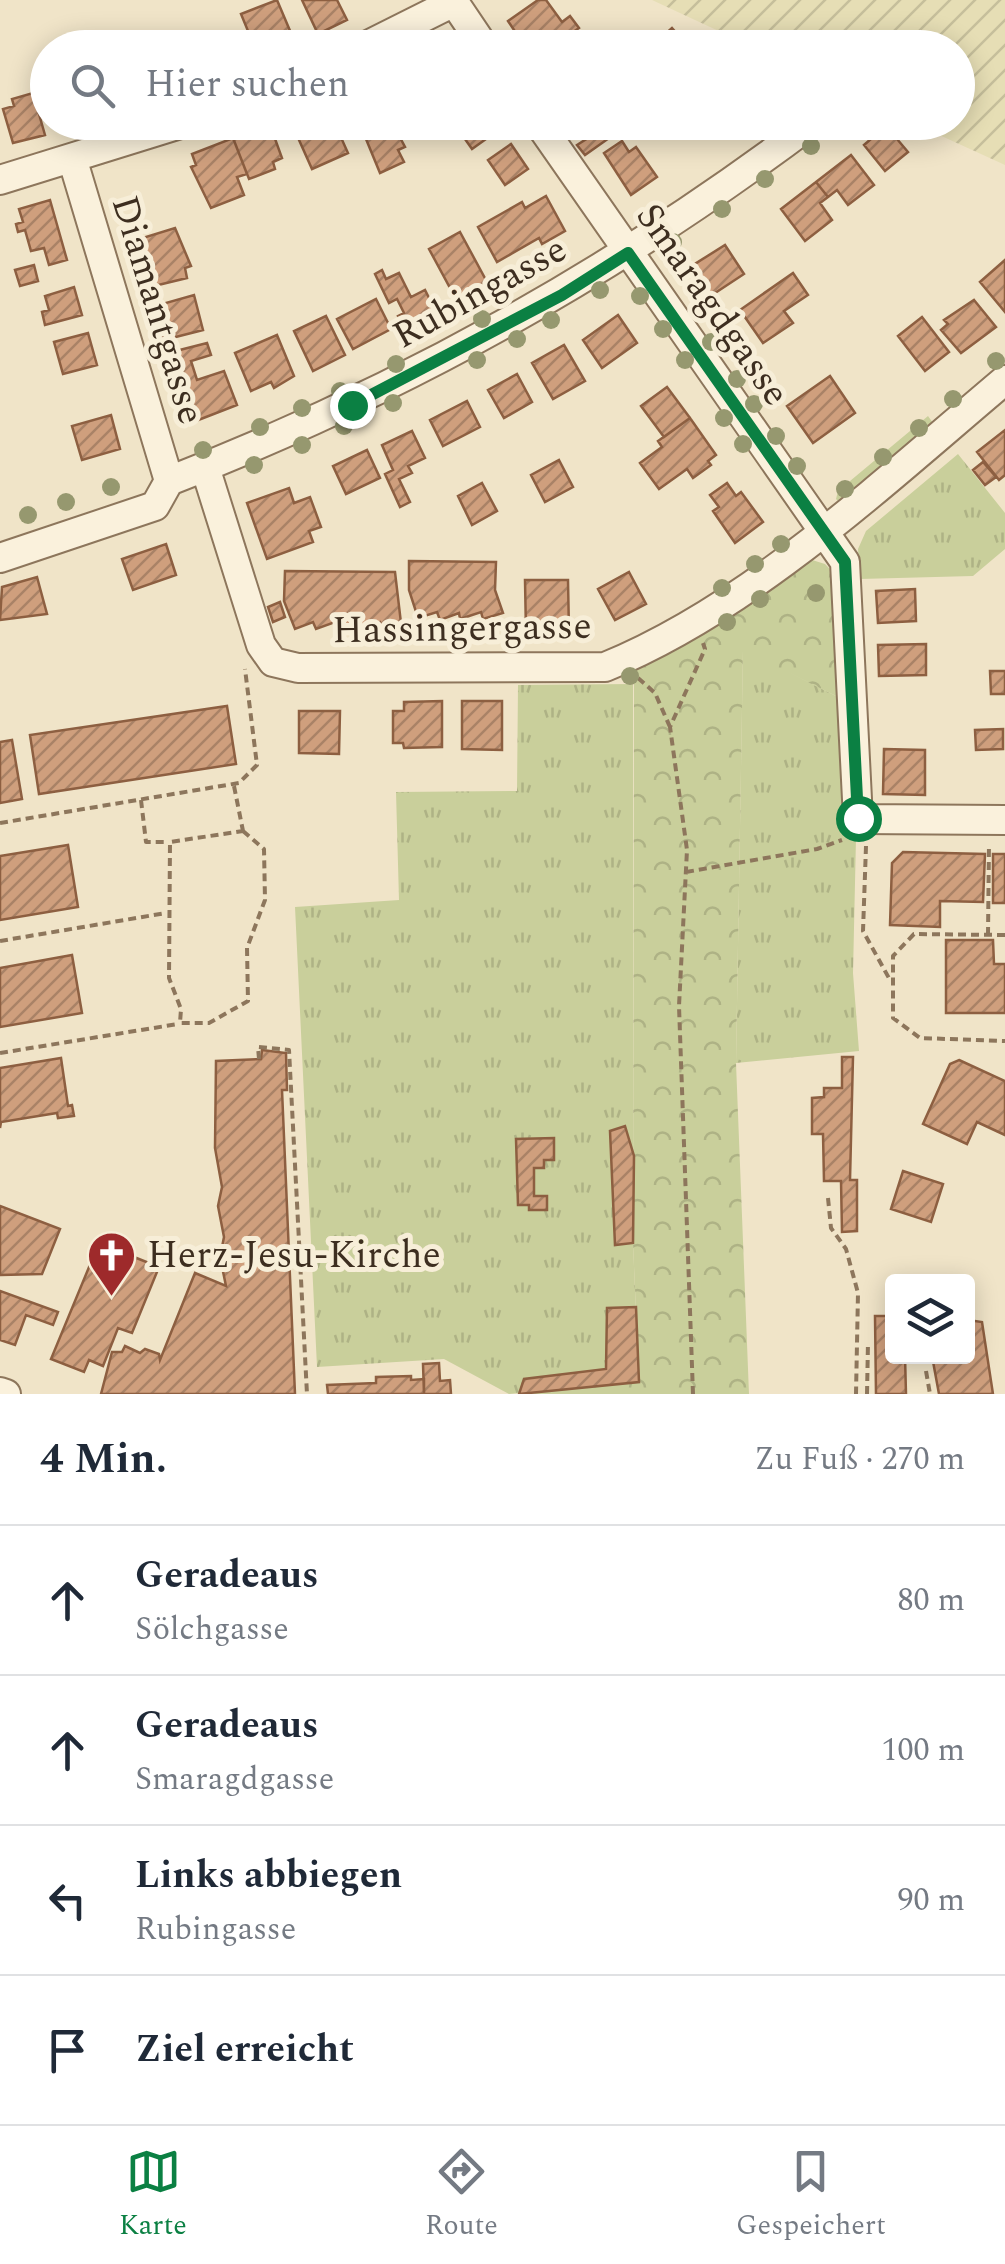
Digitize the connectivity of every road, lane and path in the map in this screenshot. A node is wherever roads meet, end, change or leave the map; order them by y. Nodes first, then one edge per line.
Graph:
1 (454, 2) edge
2 (398, 30) edge
3 (473, 30) edge
4 (135, 140) edge
5 (550, 140) edge
6 (788, 140) edge
7 (73, 161) junction
8 (0, 180) edge
9 (628, 253) junction
10 (1005, 380) edge
11 (206, 467) junction
12 (169, 482) junction
13 (825, 531) junction
14 (0, 558) edge
15 (695, 620) junction
16 (244, 663) dead end
17 (630, 671) dead end
18 (670, 726) junction
19 (233, 784) junction
20 (141, 800) junction
21 (997, 820) edge
22 (0, 822) edge
23 (853, 828) junction
24 (242, 831) junction
25 (170, 842) junction
26 (686, 872) junction
27 (166, 914) junction
28 (1005, 934) edge
29 (988, 935) junction
30 (0, 940) edge
31 (892, 983) junction
32 (180, 1023) junction
33 (1005, 1041) edge
34 (0, 1052) edge
35 (259, 1059) dead end
36 (828, 1198) dead end
37 (868, 1342) dead end
38 (926, 1371) dead end
39 (307, 1394) edge
40 (693, 1394) edge
41 (856, 1394) edge
42 (867, 1394) edge
43 (930, 1394) edge

1 - 2 street
1 - 3 street
4 - 7 street
5 - 9 street, Smaragdgasse
6 - 9 street, Rubingasse
7 - 8 street
7 - 12 street, Diamantgasse
9 - 11 street, Rubingasse
9 - 13 street, Smaragdgasse
10 - 13 street, Hassingergasse
11 - 12 street, Rubingasse
11 - 15 street, Hassingergasse
12 - 14 street, Rubingasse
13 - 15 street, Hassingergasse
13 - 23 street, Smaragdgasse
15 - 18 path
16 - 19 path
17 - 18 path
18 - 26 path
19 - 20 path
19 - 24 path
20 - 22 path
20 - 25 path
21 - 23 street
21 - 29 path
23 - 26 path
23 - 31 path
24 - 25 path
24 - 32 path
25 - 27 path
26 - 40 path
27 - 30 path
27 - 32 path
28 - 29 path
29 - 31 path
31 - 33 path
32 - 34 path
35 - 39 path
36 - 41 path
37 - 42 path
38 - 43 path

